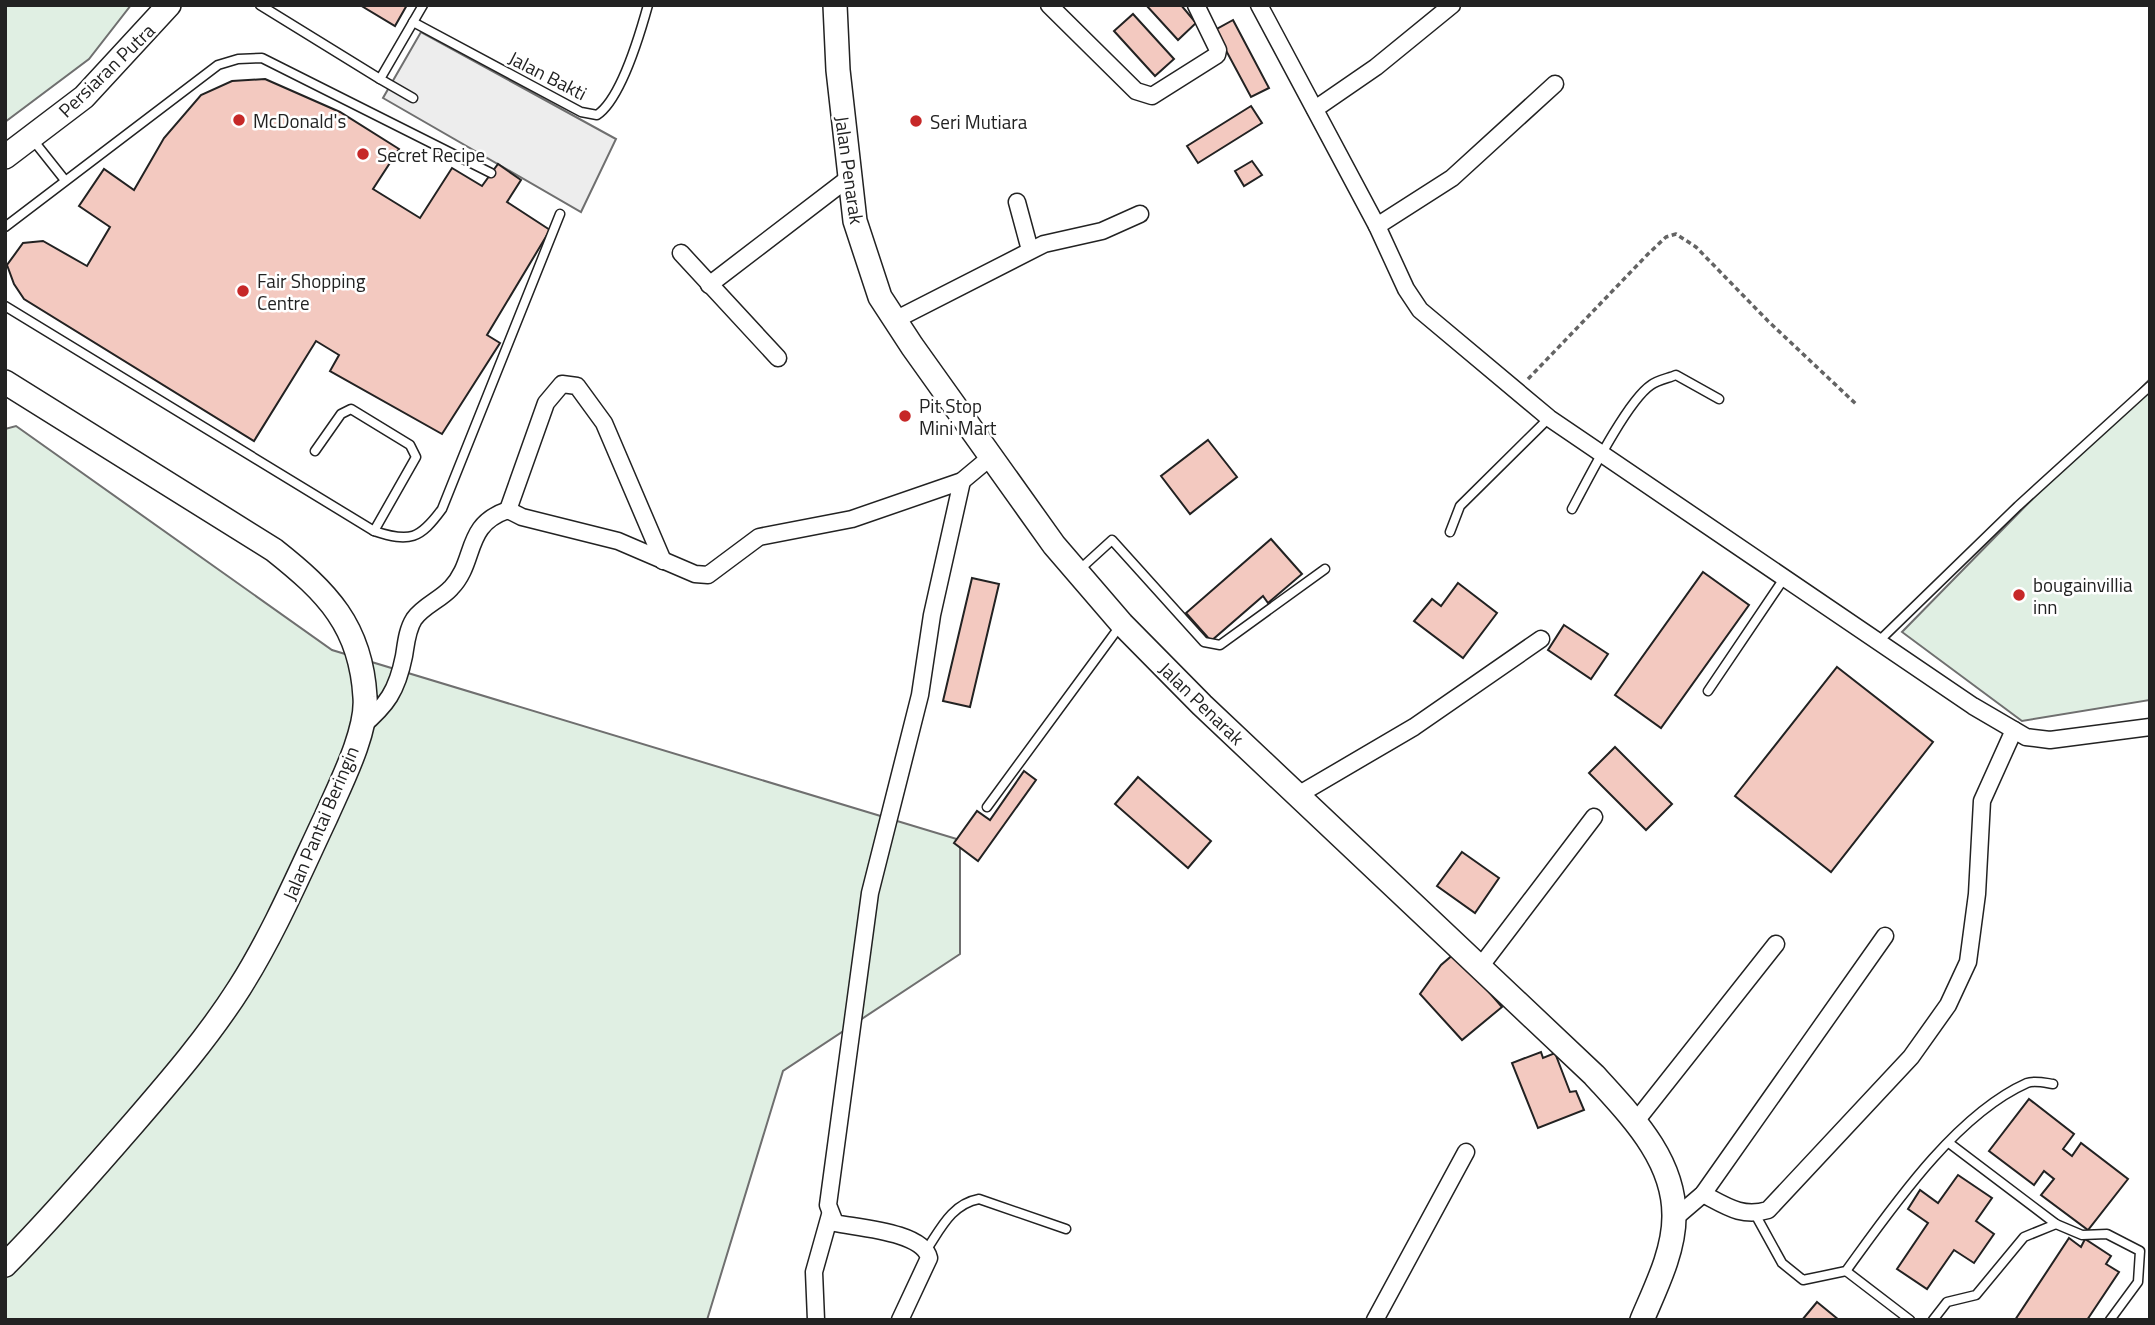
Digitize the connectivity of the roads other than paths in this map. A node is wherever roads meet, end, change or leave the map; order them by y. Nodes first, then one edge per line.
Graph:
1 (169, 5) edge
2 (260, 5) edge
3 (423, 5) edge
4 (648, 5) edge
5 (835, 5) edge
6 (1049, 5) edge
7 (1196, 5) edge
8 (1259, 5) edge
9 (1452, 5) edge
10 (414, 22) junction
11 (380, 79) junction
12 (1555, 83) dead end
13 (413, 98) dead end
14 (1315, 109) junction
15 (31, 138) junction
16 (5, 157) edge
17 (491, 173) dead end
18 (850, 177) junction
19 (64, 179) junction
20 (1017, 202) dead end
21 (560, 214) dead end
22 (1140, 214) dead end
23 (1377, 226) junction
24 (5, 227) edge
25 (1031, 250) junction
26 (681, 253) dead end
27 (709, 285) junction
28 (5, 306) edge
29 (14, 313) junction
30 (5, 317) edge
31 (895, 320) junction
32 (778, 358) dead end
33 (5, 382) edge
34 (2150, 386) edge
35 (1718, 400) dead end
36 (1549, 418) junction
37 (315, 451) dead end
38 (1601, 455) junction
39 (992, 456) junction
40 (962, 481) junction
41 (1572, 509) dead end
42 (509, 510) junction
43 (374, 531) junction
44 (1450, 532) dead end
45 (663, 561) junction
46 (1325, 569) dead end
47 (1077, 572) junction
48 (1785, 577) junction
49 (1122, 624) junction
50 (1541, 639) dead end
51 (1880, 640) junction
52 (1708, 691) dead end
53 (361, 727) junction
54 (2150, 727) edge
55 (2014, 730) junction
56 (1298, 795) junction
57 (987, 807) dead end
58 (1594, 817) dead end
59 (1885, 936) dead end
60 (1776, 944) dead end
61 (1480, 967) junction
62 (2053, 1084) dead end
63 (1636, 1121) junction
64 (1950, 1143) junction
65 (1466, 1152) dead end
66 (1703, 1194) junction
67 (1755, 1214) junction
68 (830, 1215) junction
69 (1675, 1218) junction
70 (2056, 1224) junction
71 (1066, 1229) dead end
72 (927, 1249) junction
73 (5, 1265) edge
74 (1846, 1270) junction
75 (816, 1320) edge
76 (900, 1320) edge
77 (1375, 1320) edge
78 (1642, 1320) edge
79 (1910, 1320) edge
80 (1933, 1320) edge
81 (2110, 1320) edge

1 - 15 street, Persiaran Putra
2 - 11 lane
3 - 10 lane
4 - 10 lane, Jalan Bakti
5 - 18 street, Jalan Penarak
6 - 7 street
8 - 14 street
9 - 14 street
10 - 11 lane
11 - 13 lane
12 - 23 street
14 - 23 street
15 - 16 street, Persiaran Putra
15 - 19 lane
17 - 19 lane
18 - 27 street
18 - 31 street, Jalan Penarak
19 - 24 lane
20 - 25 street
21 - 43 lane
22 - 25 street
23 - 36 street
25 - 31 street
26 - 27 street
27 - 32 street
28 - 29 lane
29 - 30 lane
29 - 43 lane
31 - 39 street, Jalan Penarak
33 - 53 street, Jalan Pantai Beringin
34 - 51 lane
35 - 38 lane
36 - 38 street
36 - 44 lane
37 - 43 lane
38 - 41 lane
38 - 48 street
39 - 40 street
39 - 47 street, Jalan Penarak
40 - 45 street
40 - 68 street
42 - 45 street
42 - 45 street
42 - 53 street
46 - 47 lane
47 - 49 street, Jalan Penarak
48 - 51 street
48 - 52 lane
49 - 56 street, Jalan Penarak
49 - 57 lane
50 - 56 street
51 - 55 street
53 - 73 street, Jalan Pantai Beringin
54 - 55 street
55 - 67 street
56 - 61 street, Jalan Penarak
58 - 61 street
59 - 66 street
60 - 63 street
61 - 63 street, Jalan Penarak
62 - 64 lane
63 - 69 street, Jalan Penarak
64 - 70 lane
64 - 74 lane
65 - 77 street
66 - 67 street
66 - 69 street
67 - 74 lane
68 - 72 street
68 - 75 street
69 - 78 street, Jalan Penarak
70 - 80 lane
70 - 81 lane
71 - 72 lane
72 - 76 street
74 - 79 lane

